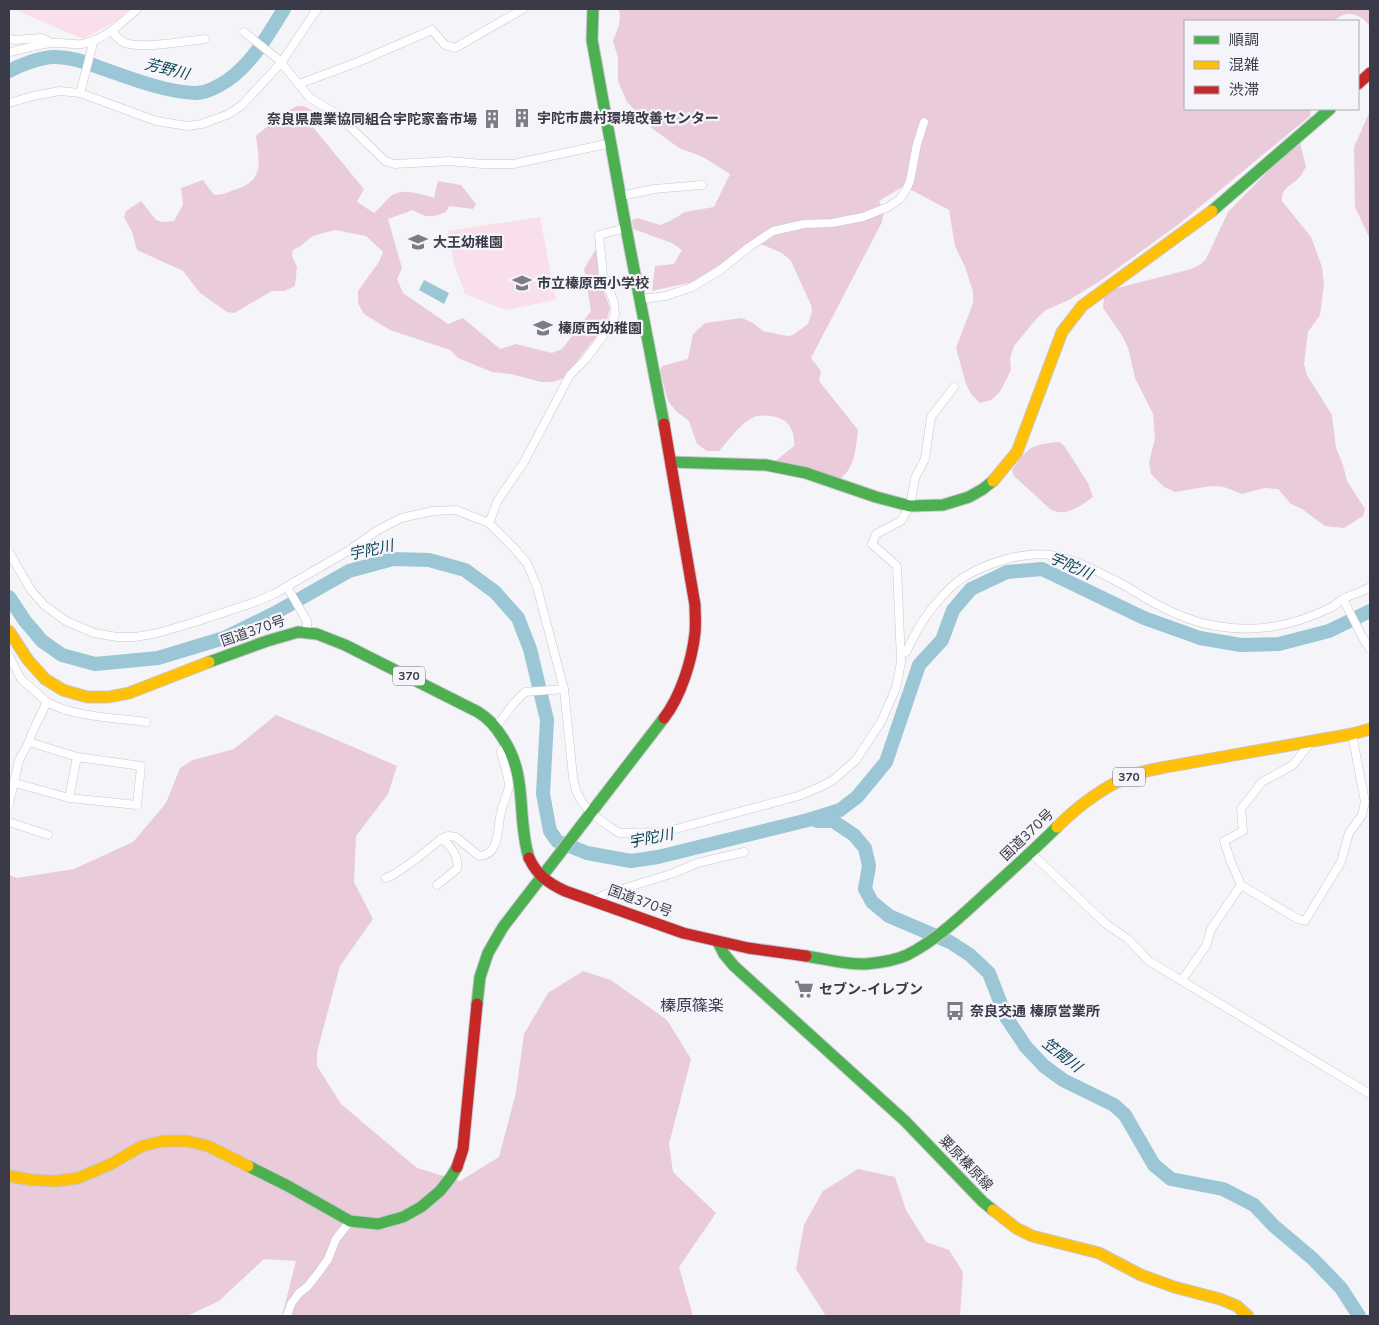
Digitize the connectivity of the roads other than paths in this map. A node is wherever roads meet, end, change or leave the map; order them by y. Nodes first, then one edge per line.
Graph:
1 (137, 9) edge
2 (317, 9) edge
3 (523, 9) edge
4 (593, 9) edge
5 (112, 31) junction
6 (244, 32) dead end
7 (9, 38) edge
8 (204, 39) dead end
9 (94, 40) junction
10 (50, 43) junction
11 (9, 52) edge
12 (280, 62) junction
13 (1370, 73) edge
14 (1359, 83) edge
15 (299, 84) junction
16 (81, 89) junction
17 (9, 103) edge
18 (1329, 110) edge
19 (924, 122) dead end
20 (611, 143) junction
21 (702, 186) dead end
22 (620, 196) junction
23 (626, 228) junction
24 (640, 299) junction
25 (954, 387) dead end
26 (671, 462) junction
27 (910, 506) junction
28 (489, 524) junction
29 (9, 552) edge
30 (1370, 587) edge
31 (287, 588) junction
32 (1343, 600) junction
33 (307, 631) junction
34 (9, 632) edge
35 (1370, 649) edge
36 (901, 654) junction
37 (9, 656) edge
38 (561, 689) junction
39 (48, 702) junction
40 (146, 722) dead end
41 (496, 727) junction
42 (1370, 729) edge
43 (1352, 734) junction
44 (1312, 740) junction
45 (29, 742) junction
46 (508, 746) junction
47 (77, 757) junction
48 (15, 784) junction
49 (69, 798) junction
50 (9, 800) edge
51 (590, 814) junction
52 (9, 822) edge
53 (48, 835) dead end
54 (441, 839) junction
55 (744, 852) dead end
56 (1031, 853) junction
57 (542, 877) junction
58 (386, 878) dead end
59 (437, 885) dead end
60 (1241, 885) junction
61 (594, 900) junction
62 (718, 942) junction
63 (1182, 980) junction
64 (1370, 1094) edge
65 (9, 1176) edge
66 (350, 1221) junction
67 (287, 1316) edge
68 (1248, 1316) edge

1 - 5 street
2 - 12 street
3 - 15 street
4 - 20 main road
5 - 8 street
5 - 9 street
6 - 12 street
7 - 10 street
9 - 10 street
9 - 16 street
10 - 11 street
12 - 15 street
12 - 16 street
13 - 14 main road
15 - 20 street
16 - 17 street
18 - 27 main road
19 - 24 street
20 - 22 main road
21 - 22 street
22 - 23 main road
23 - 24 main road
23 - 28 street
24 - 26 main road
25 - 27 street
26 - 27 main road
26 - 51 main road
27 - 36 street
28 - 31 street
28 - 38 street
29 - 31 street
30 - 32 street
31 - 33 street
32 - 35 street
32 - 36 street
33 - 34 main road, 国道370号 / 370
33 - 41 main road, 国道370号 / 370
36 - 51 street
37 - 39 street
38 - 41 street
38 - 51 street
39 - 40 street
39 - 45 street
41 - 46 main road, 国道370号 / 370
42 - 43 main road, 国道370号 / 370
43 - 44 main road, 国道370号 / 370
43 - 60 street
44 - 56 main road, 国道370号 / 370
44 - 60 street
45 - 47 street
45 - 48 street
46 - 54 street
46 - 57 main road, 国道370号 / 370
47 - 49 street
47 - 49 street
48 - 49 street
48 - 50 street
51 - 57 main road
52 - 53 street
54 - 58 street
54 - 59 street
55 - 61 street
56 - 62 main road, 国道370号 / 370
56 - 63 street
57 - 61 main road, 国道370号 / 370
57 - 66 main road
60 - 63 street
61 - 62 main road, 国道370号 / 370
62 - 68 main road, 粟原榛原線
63 - 64 street
65 - 66 main road
66 - 67 street

